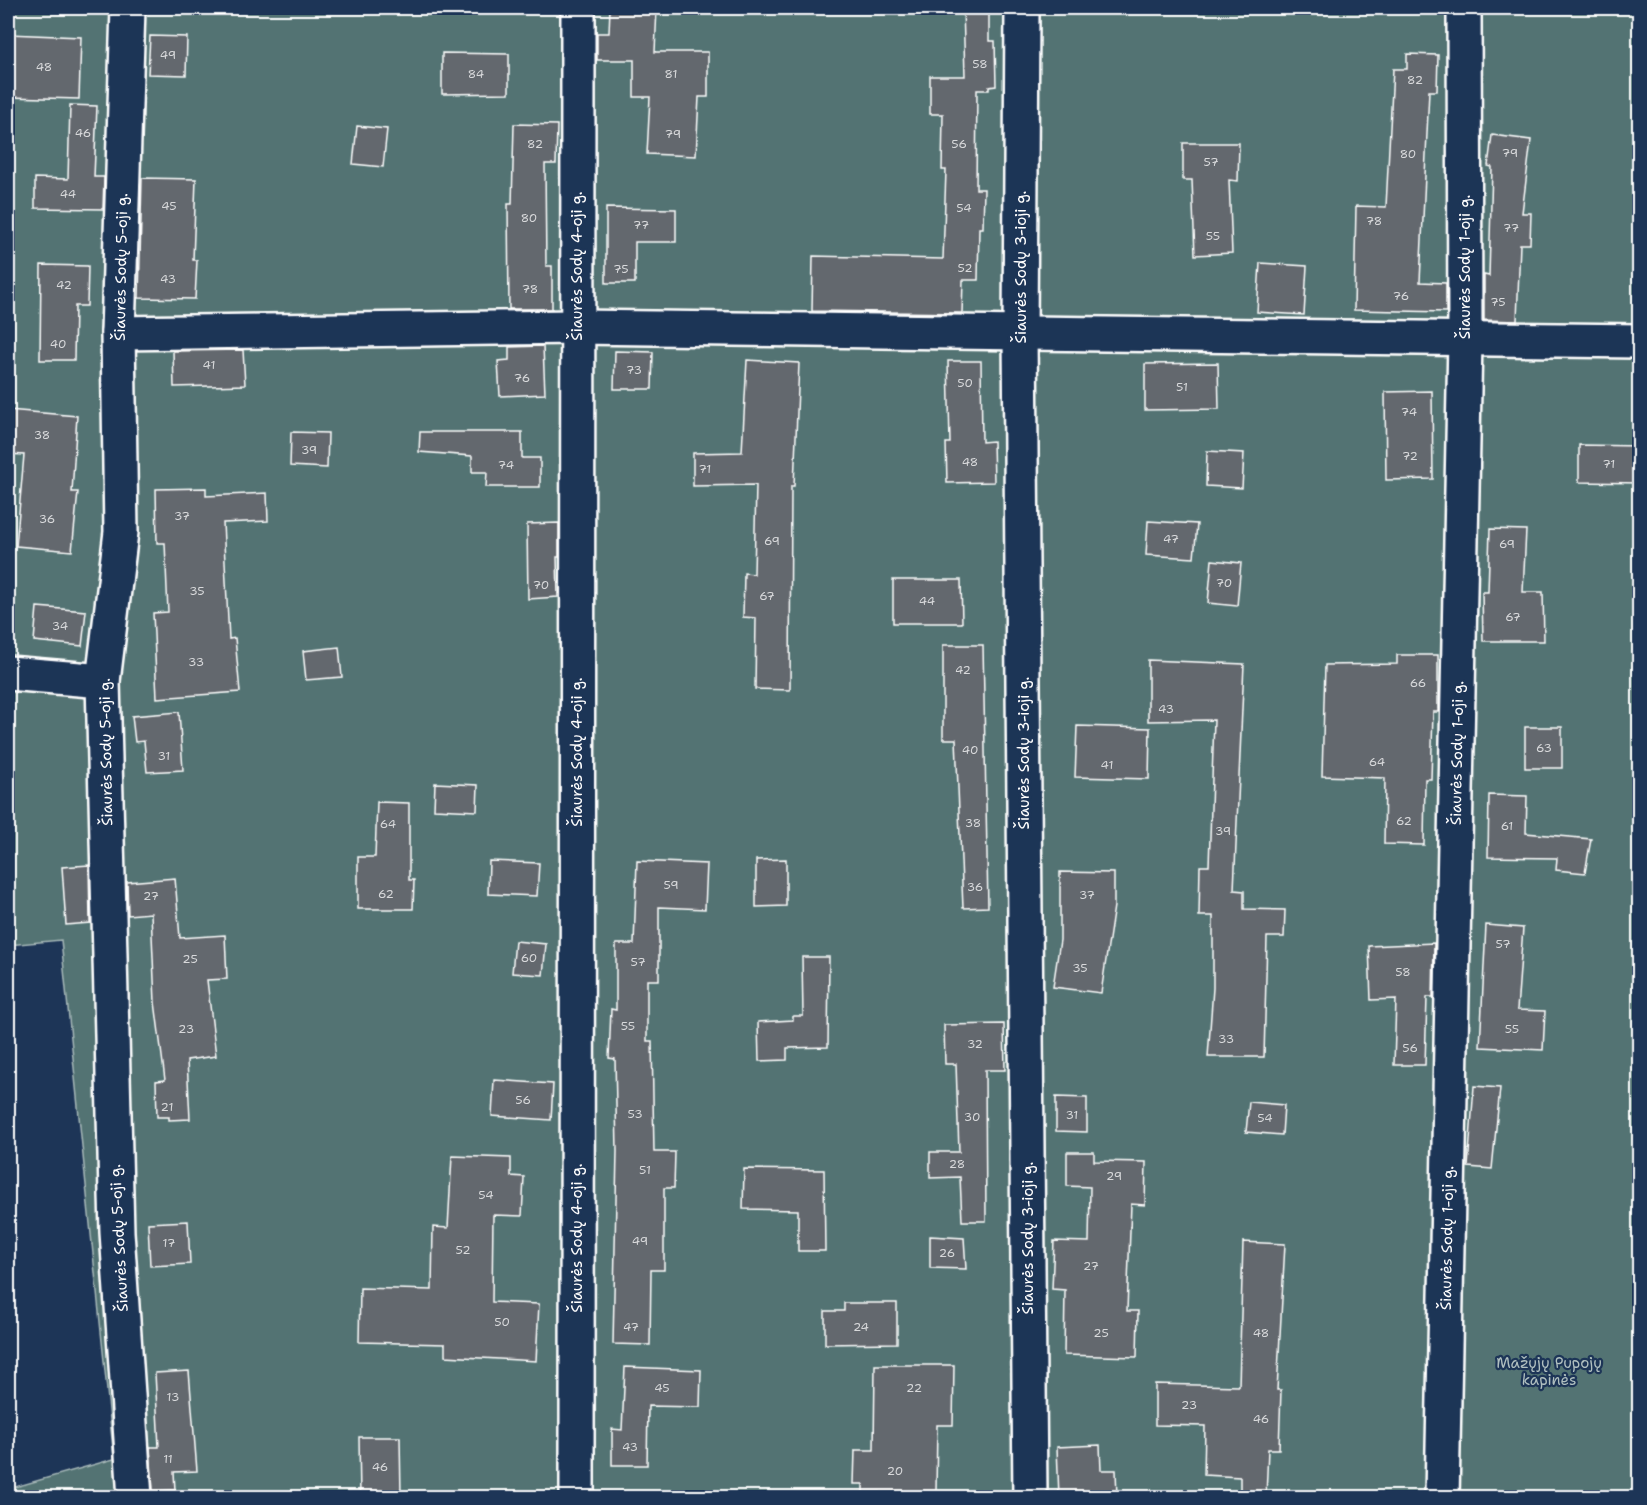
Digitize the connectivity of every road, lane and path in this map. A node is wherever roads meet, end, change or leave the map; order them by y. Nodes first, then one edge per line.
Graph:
1 (128, 8) edge
2 (578, 8) edge
3 (1022, 8) edge
4 (1464, 8) edge
5 (576, 327) junction
6 (118, 333) junction
7 (1020, 334) junction
8 (1465, 339) junction
9 (1640, 341) edge
10 (8, 673) edge
11 (103, 681) junction
12 (135, 1497) edge
13 (577, 1497) edge
14 (1030, 1497) edge
15 (1442, 1497) edge

1 - 6 street, Šiaurės Sodų 5-oji g.
2 - 5 street, Šiaurės Sodų 4-oji g.
3 - 7 street, Šiaurės Sodų 3-ioji g.
4 - 8 street, Šiaurės Sodų 1-oji g.
5 - 6 street
5 - 7 street
5 - 13 street, Šiaurės Sodų 4-oji g.
6 - 11 street, Šiaurės Sodų 5-oji g.
7 - 8 street
7 - 14 street, Šiaurės Sodų 3-ioji g.
8 - 9 street
8 - 15 street, Šiaurės Sodų 1-oji g.
10 - 11 street
11 - 12 street, Šiaurės Sodų 5-oji g.

